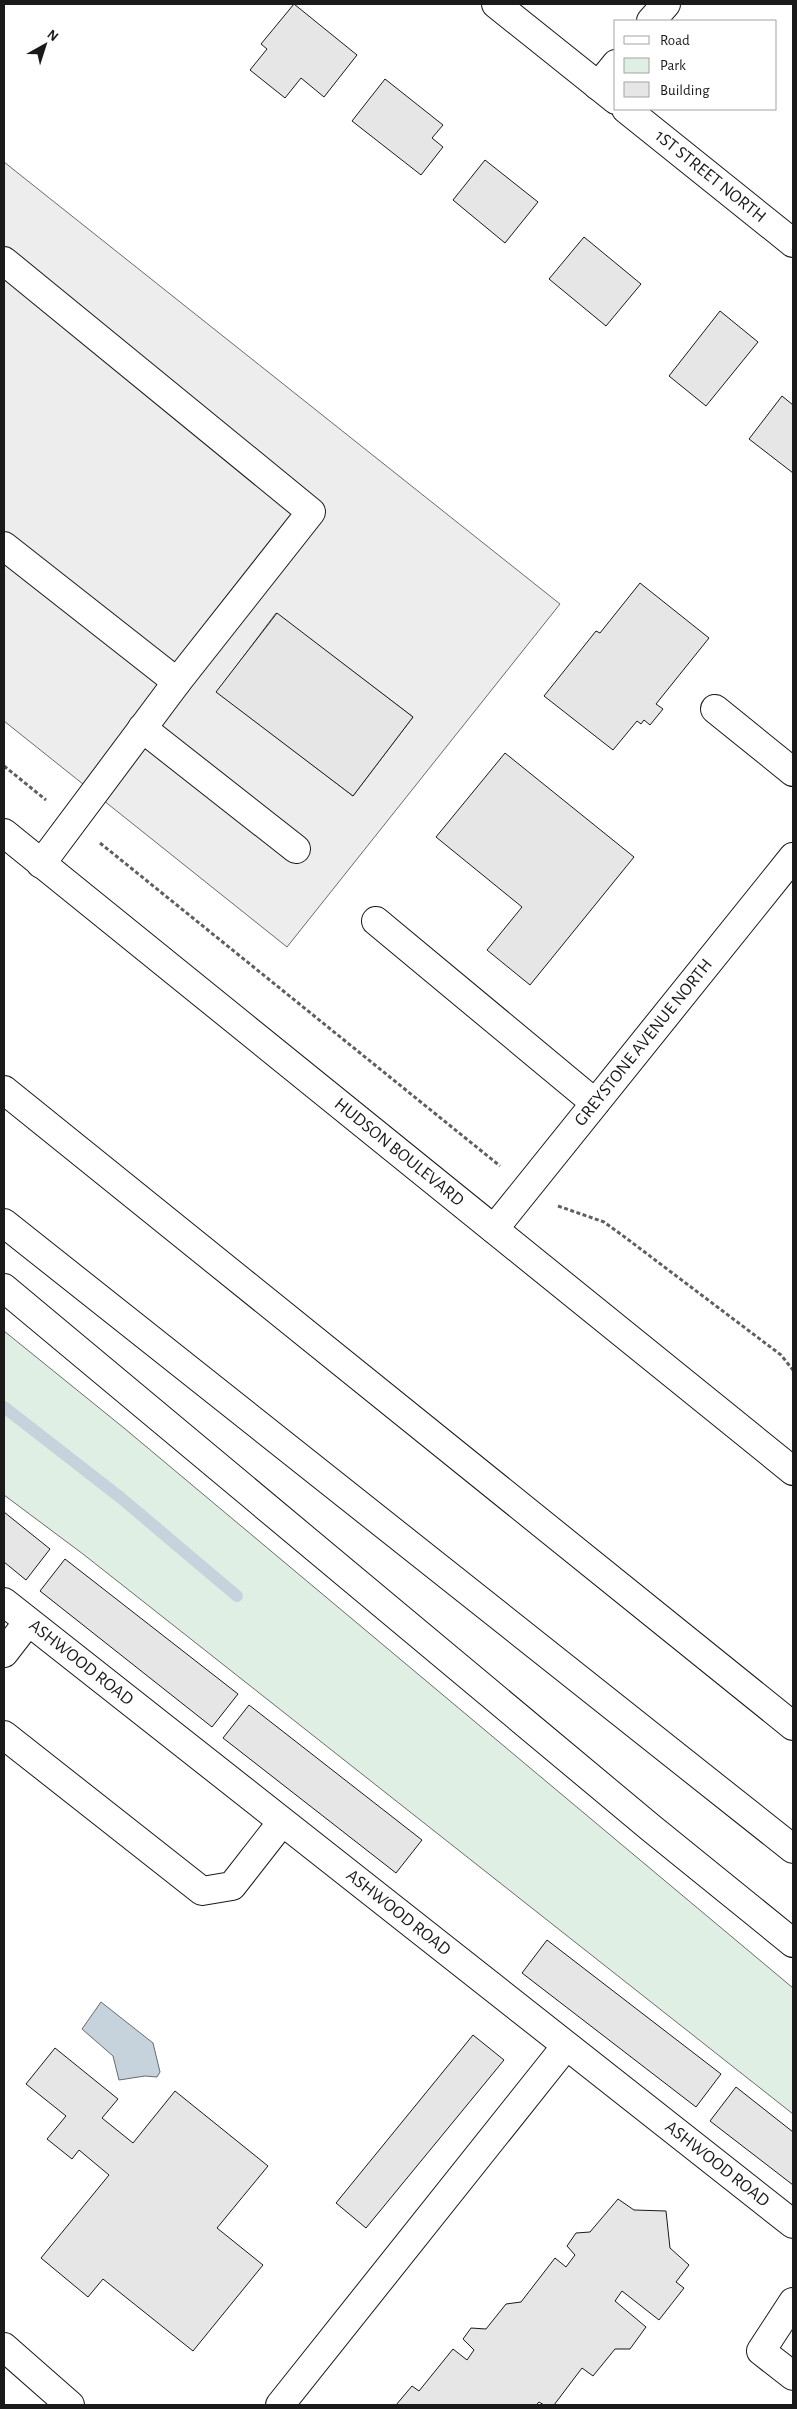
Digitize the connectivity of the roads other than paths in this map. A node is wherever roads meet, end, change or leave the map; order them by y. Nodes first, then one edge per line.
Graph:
1 (496, 4) edge
2 (666, 4) edge
3 (652, 20) edge
4 (614, 70) edge
5 (607, 93) edge
6 (627, 110) edge
7 (793, 243) edge
8 (4, 262) edge
9 (4, 546) edge
10 (177, 682) junction
11 (714, 709) dead end
12 (142, 728) junction
13 (793, 772) edge
14 (4, 833) edge
15 (296, 850) dead end
16 (793, 857) edge
17 (41, 864) junction
18 (376, 921) dead end
19 (4, 1090) edge
20 (595, 1103) junction
21 (4, 1223) edge
22 (494, 1230) junction
23 (4, 1288) edge
24 (793, 1471) edge
25 (4, 1602) edge
26 (28, 1622) junction
27 (4, 1653) edge
28 (793, 1726) edge
29 (4, 1735) edge
30 (282, 1822) junction
31 (793, 1848) edge
32 (793, 1943) edge
33 (566, 2046) junction
34 (793, 2224) edge
35 (793, 2302) edge
36 (4, 2347) edge
37 (793, 2376) edge
38 (70, 2405) edge
39 (280, 2405) edge

1 - 5 main road
2 - 3 main road
4 - 5 main road
6 - 7 main road, 1ST STREET NORTH
8 - 10 main road
9 - 10 main road
10 - 12 main road
11 - 13 main road
12 - 15 main road
12 - 17 main road
14 - 17 main road, HUDSON BOULEVARD
16 - 20 main road, GREYSTONE AVENUE NORTH
17 - 22 main road, HUDSON BOULEVARD
18 - 20 main road
19 - 28 main road
20 - 22 main road, GREYSTONE AVENUE NORTH
21 - 31 main road
22 - 24 main road, HUDSON BOULEVARD
23 - 32 main road
25 - 26 main road, ASHWOOD ROAD
26 - 27 main road
26 - 30 main road, ASHWOOD ROAD
29 - 30 main road
30 - 33 main road, ASHWOOD ROAD
33 - 34 main road, ASHWOOD ROAD
33 - 39 main road
35 - 37 main road
36 - 38 main road

